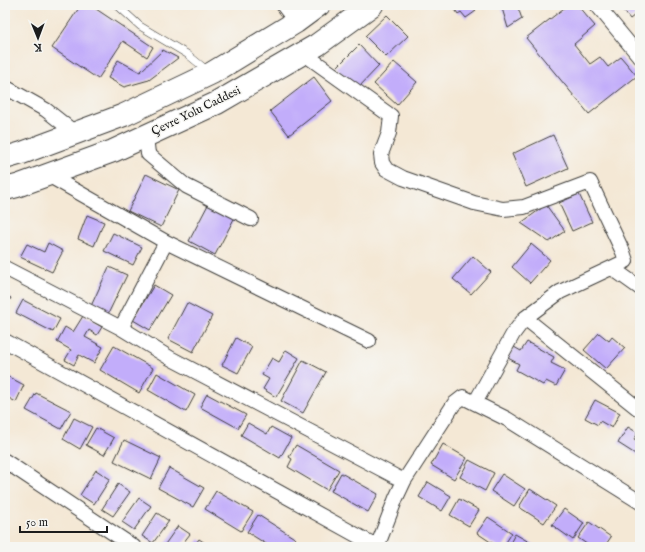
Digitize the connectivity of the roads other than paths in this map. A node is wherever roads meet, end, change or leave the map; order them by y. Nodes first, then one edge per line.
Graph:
1 (117, 5) edge
2 (319, 5) edge
3 (372, 5) edge
4 (597, 5) edge
5 (290, 13) edge
6 (303, 53) junction
7 (640, 57) edge
8 (212, 73) junction
9 (5, 87) edge
10 (75, 133) junction
11 (146, 136) junction
12 (5, 158) edge
13 (48, 175) junction
14 (5, 189) edge
15 (251, 219) dead end
16 (166, 242) junction
17 (5, 268) edge
18 (612, 268) junction
19 (640, 288) edge
20 (525, 318) junction
21 (121, 328) junction
22 (5, 341) edge
23 (369, 341) dead end
24 (475, 403) junction
25 (640, 410) edge
26 (5, 461) edge
27 (404, 481) junction
28 (640, 502) edge
29 (134, 547) edge
30 (378, 547) edge

1 - 8 lane
2 - 5 highway
3 - 6 highway, Çevre Yolu Caddesi
4 - 7 street
5 - 8 highway
6 - 11 highway, Çevre Yolu Caddesi
6 - 18 street
8 - 10 highway
9 - 10 street
10 - 12 highway
11 - 13 highway, Çevre Yolu Caddesi
11 - 15 street
13 - 14 highway, Çevre Yolu Caddesi
13 - 16 street
16 - 21 street
16 - 23 street
17 - 21 street
18 - 19 street
18 - 20 street
20 - 24 street
20 - 25 street
21 - 27 street
22 - 30 street
24 - 27 street
24 - 28 street
26 - 29 street
27 - 30 street

